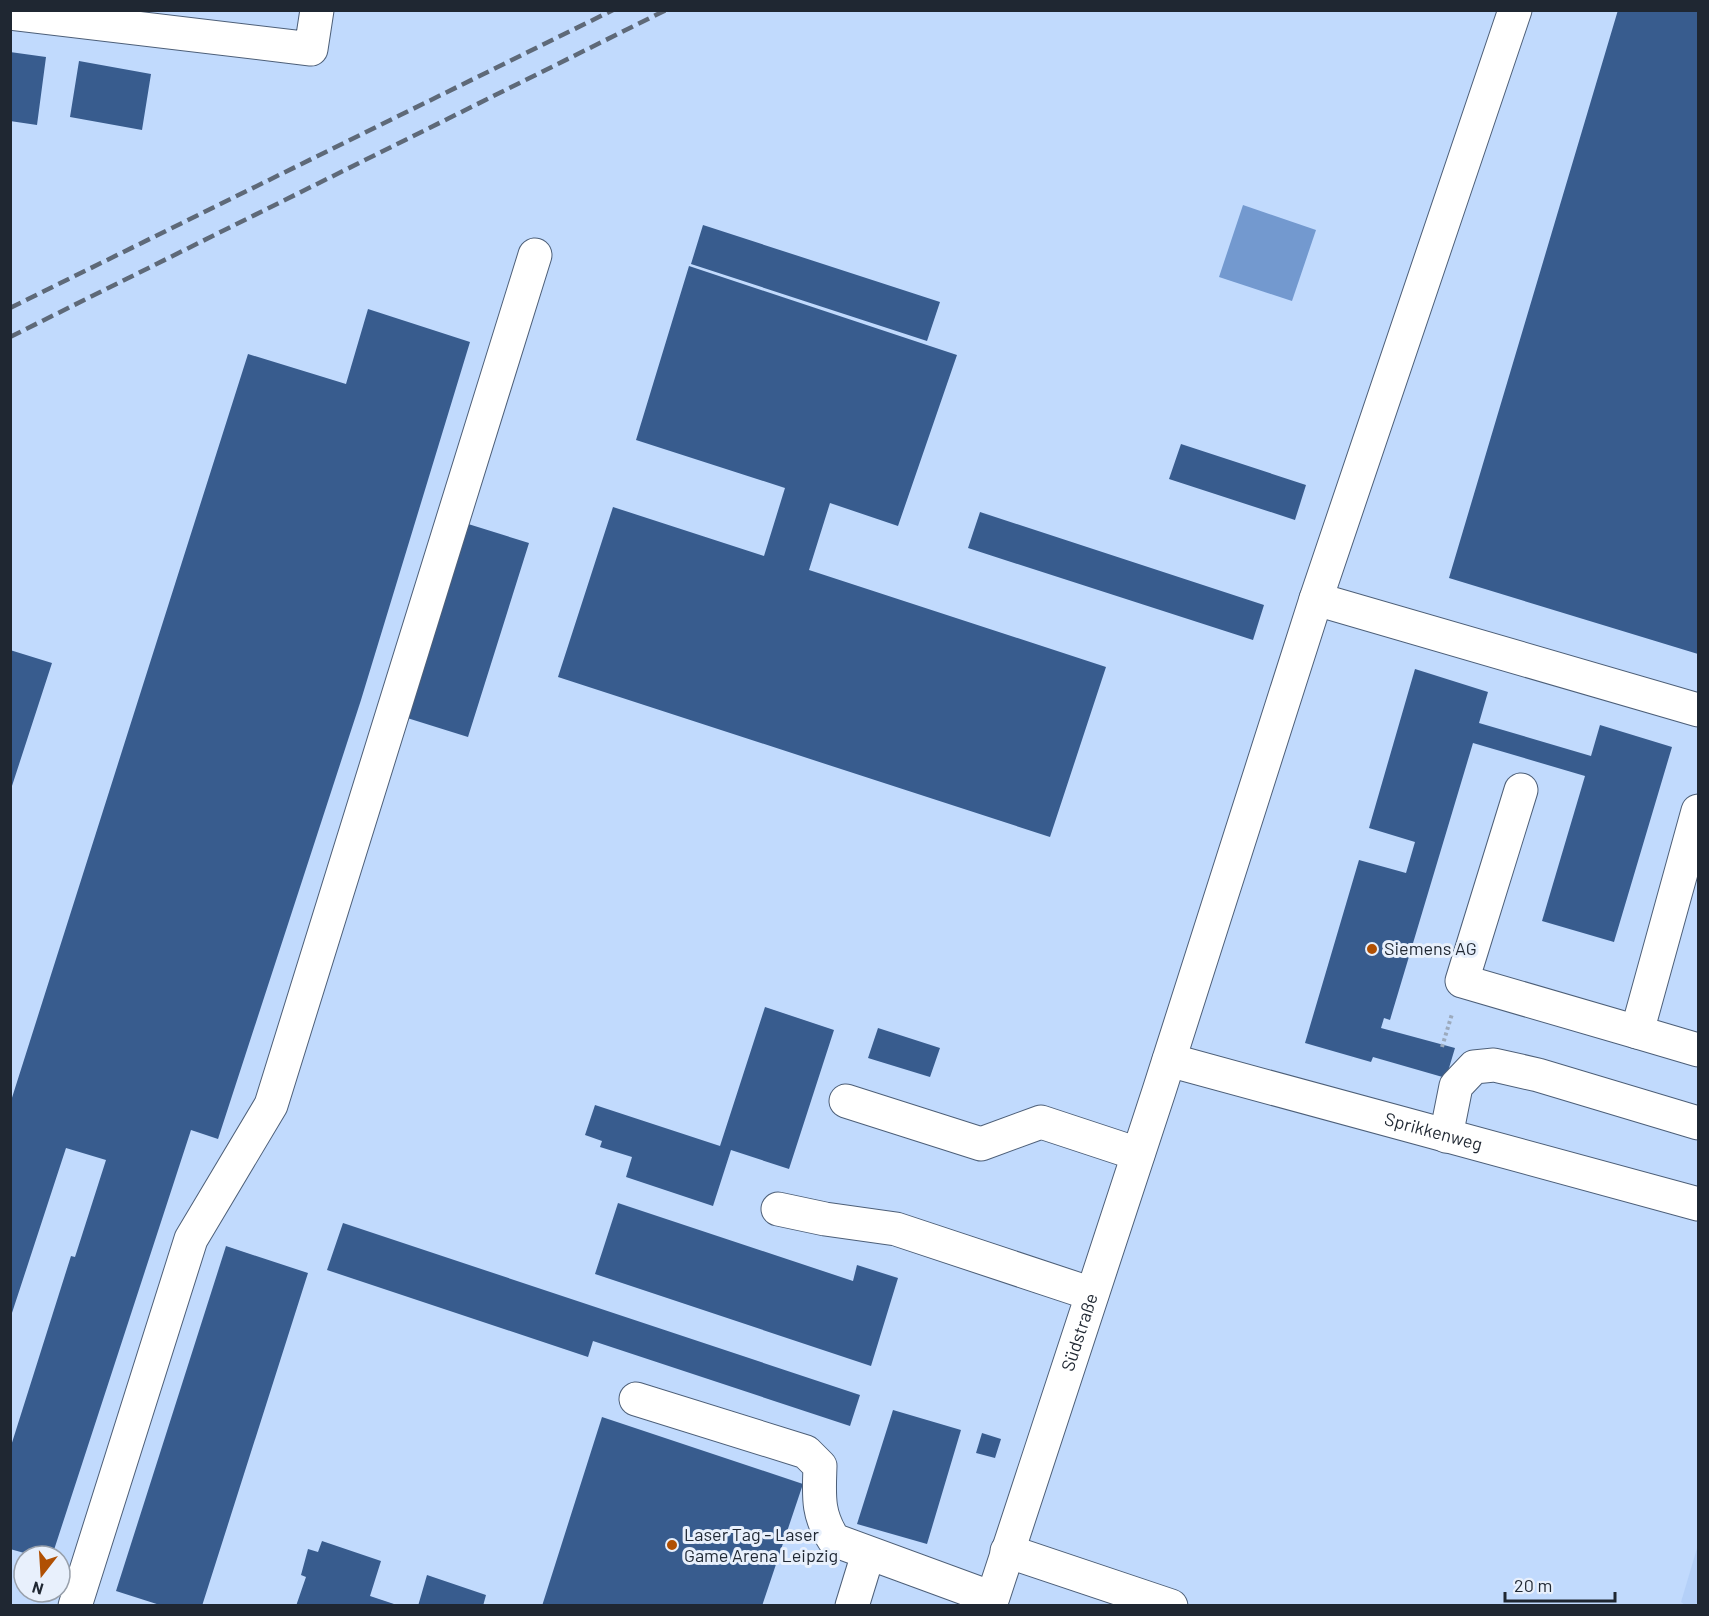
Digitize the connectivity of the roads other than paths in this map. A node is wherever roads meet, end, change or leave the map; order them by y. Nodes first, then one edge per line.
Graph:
1 (317, 10) edge
2 (1515, 10) edge
3 (10, 13) edge
4 (535, 255) dead end
5 (1316, 599) junction
6 (1698, 710) edge
7 (1521, 789) dead end
8 (1698, 811) edge
9 (1637, 1032) junction
10 (1698, 1050) edge
11 (1169, 1060) junction
12 (846, 1101) dead end
13 (1698, 1123) edge
14 (1446, 1136) junction
15 (1138, 1154) junction
16 (1698, 1204) edge
17 (778, 1209) dead end
18 (1092, 1294) junction
19 (636, 1399) dead end
20 (1007, 1551) junction
21 (868, 1554) junction
22 (991, 1602) edge
23 (75, 1605) edge
24 (852, 1605) edge
25 (1172, 1605) edge

1 - 3 street
2 - 5 street, Südstraße
4 - 23 street
5 - 6 street
5 - 11 street, Südstraße
7 - 9 street
8 - 9 street
9 - 10 street
11 - 14 street, Sprikkenweg
11 - 15 street, Südstraße
12 - 15 street
13 - 14 street
14 - 16 street, Sprikkenweg
15 - 18 street, Südstraße
17 - 18 street
18 - 20 street, Südstraße
19 - 21 street
20 - 22 street, Südstraße
20 - 25 street
21 - 22 street
21 - 24 street

